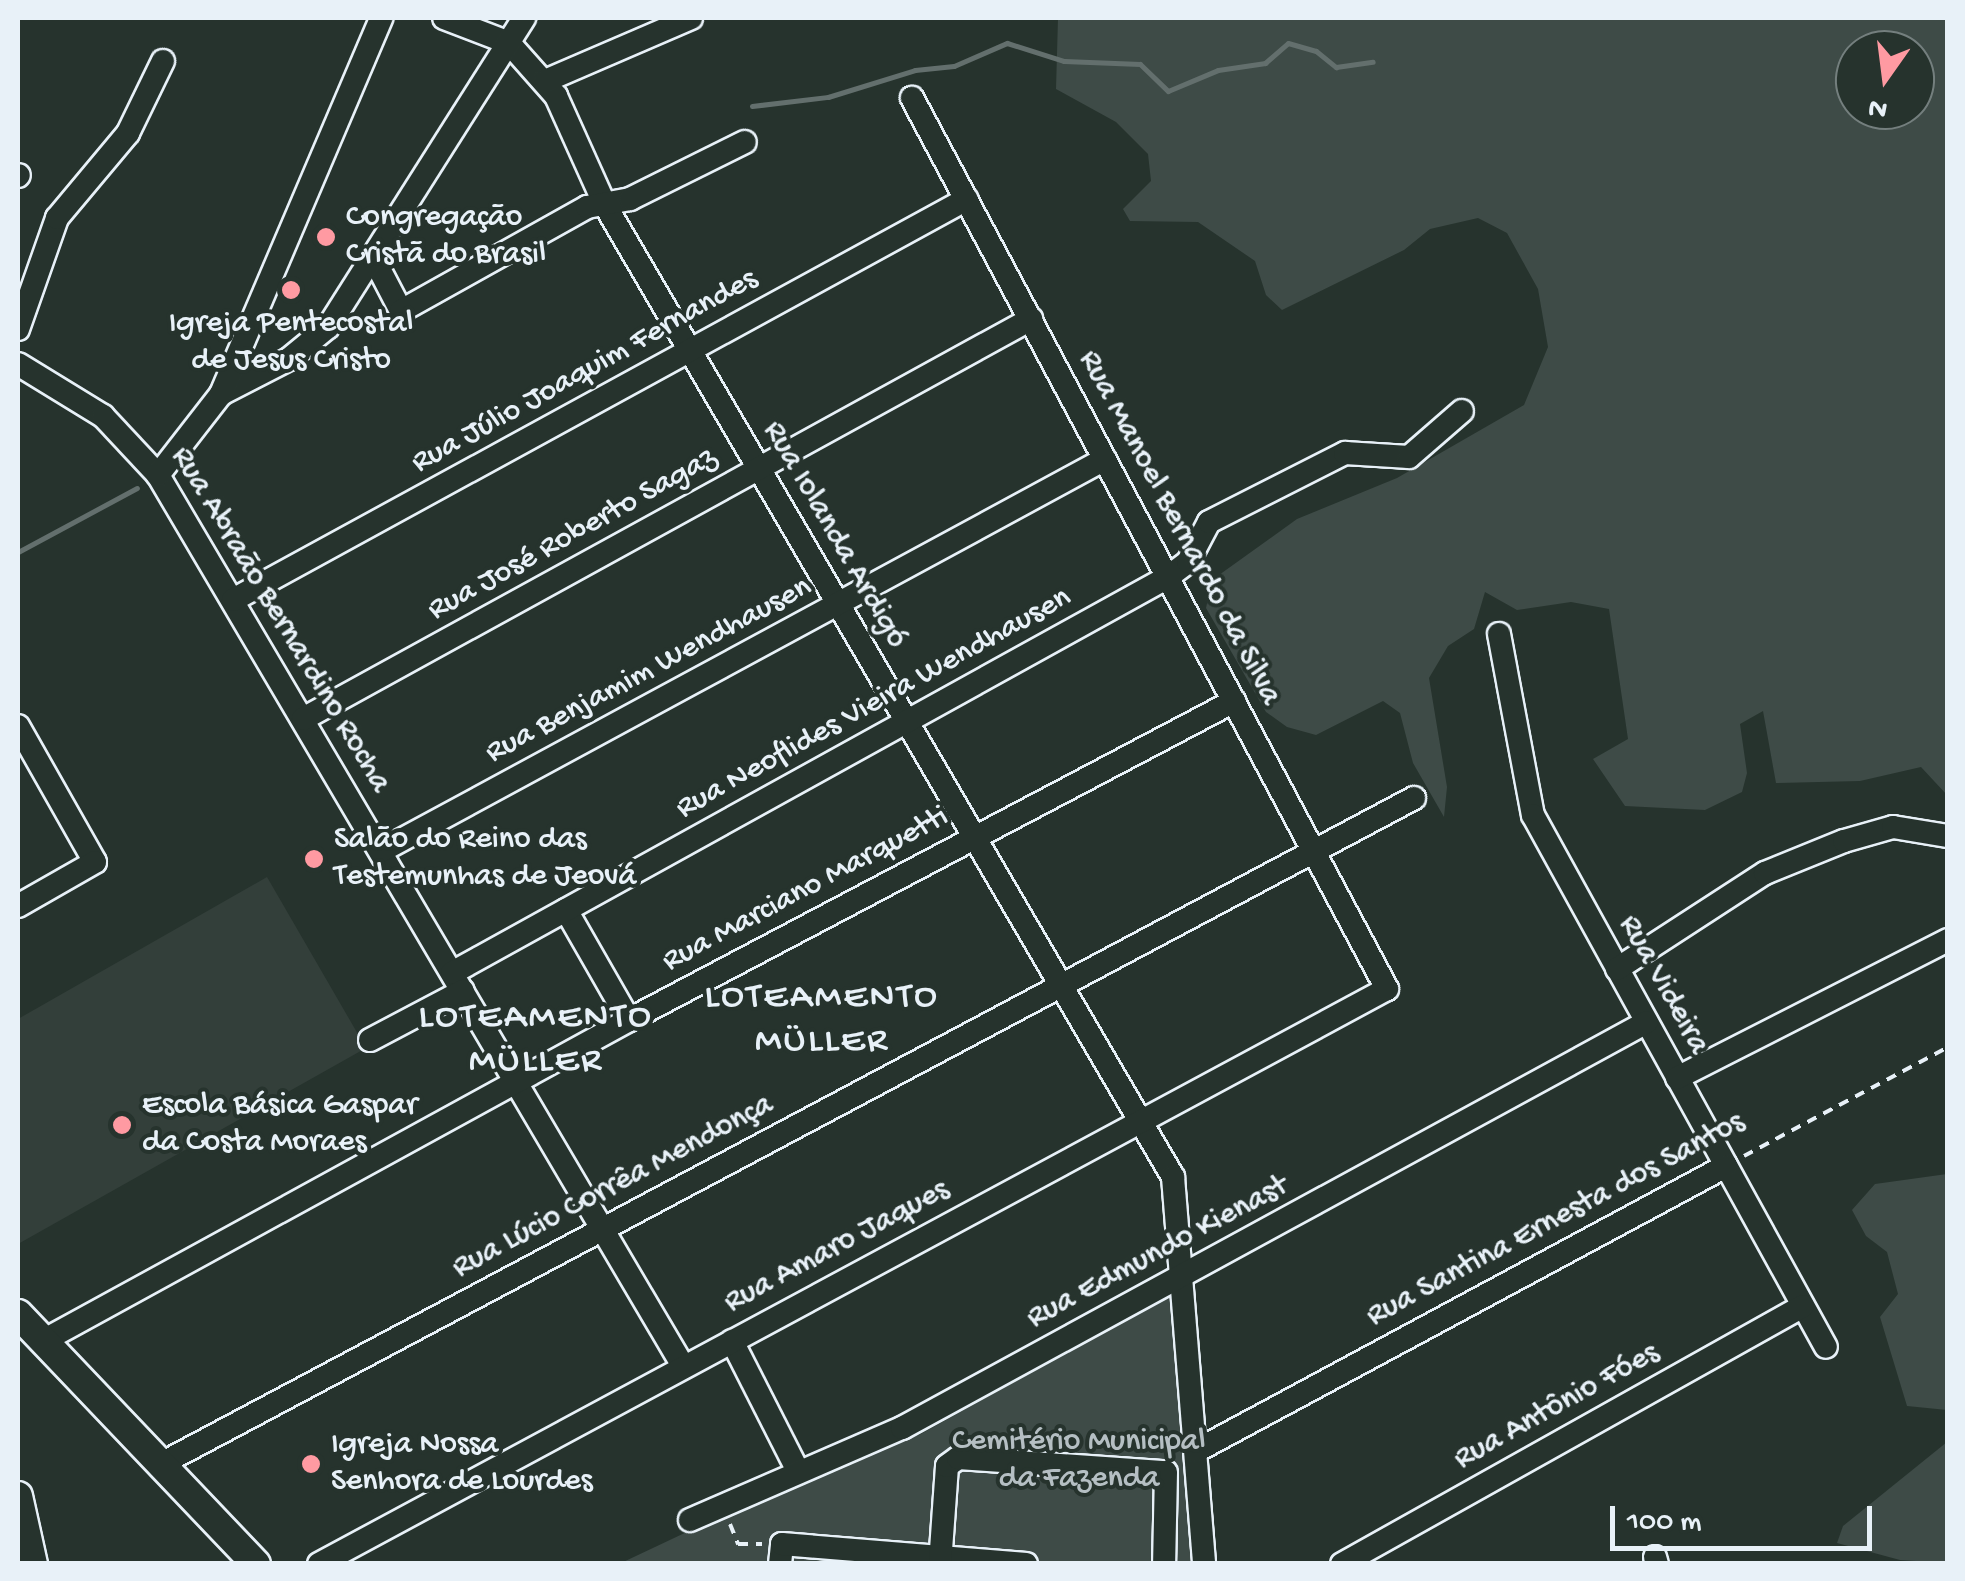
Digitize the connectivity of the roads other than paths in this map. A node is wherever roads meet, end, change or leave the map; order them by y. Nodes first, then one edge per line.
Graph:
1 (381, 18) edge
2 (444, 18) edge
3 (524, 18) edge
4 (691, 18) edge
5 (509, 43) junction
6 (164, 61) dead end
7 (545, 80) junction
8 (912, 98) dead end
9 (745, 142) dead end
10 (968, 199) junction
11 (605, 204) junction
12 (375, 261) junction
13 (1031, 319) junction
14 (18, 329) edge
15 (690, 354) junction
16 (18, 364) edge
17 (221, 394) junction
18 (1462, 411) dead end
19 (1105, 459) junction
20 (759, 470) junction
21 (158, 475) junction
22 (1168, 577) junction
23 (233, 600) junction
24 (838, 606) junction
25 (1499, 634) dead end
26 (1234, 701) junction
27 (302, 719) junction
28 (18, 726) edge
29 (904, 726) junction
30 (1414, 798) dead end
31 (1948, 836) edge
32 (974, 838) junction
33 (381, 851) junction
34 (1313, 851) junction
35 (18, 906) edge
36 (566, 910) junction
37 (1948, 940) edge
38 (1618, 969) junction
39 (458, 982) junction
40 (1060, 985) junction
41 (1387, 989) joint
42 (628, 1020) junction
43 (1647, 1022) junction
44 (370, 1040) dead end
45 (1678, 1078) junction
46 (517, 1084) junction
47 (1140, 1121) junction
48 (1726, 1166) junction
49 (601, 1230) junction
50 (1185, 1278) junction
51 (1804, 1306) junction
52 (26, 1327) edge
53 (732, 1341) junction
54 (1826, 1347) dead end
55 (683, 1366) junction
56 (1196, 1452) junction
57 (160, 1464) junction
58 (798, 1471) junction
59 (19, 1514) edge
60 (690, 1520) dead end
61 (781, 1554) edge
62 (941, 1560) edge
63 (33, 1564) edge
64 (256, 1564) edge
65 (320, 1564) edge
66 (1026, 1564) edge
67 (1164, 1564) edge
68 (1204, 1564) edge
69 (1342, 1564) edge

1 - 17 street
2 - 5 street, Rua Iolanda Ardigó
3 - 5 street
4 - 7 street
5 - 7 street, Rua Iolanda Ardigó
5 - 12 street
6 - 14 street
7 - 11 street, Rua Iolanda Ardigó
8 - 10 street, Rua Manoel Bernardo da Silva
9 - 11 street
10 - 13 street, Rua Manoel Bernardo da Silva
10 - 15 street, Rua Júlio Joaquim Fernandes
11 - 12 street
11 - 15 street, Rua Iolanda Ardigó
12 - 17 street
13 - 19 street, Rua Manoel Bernardo da Silva
13 - 20 street, Rua José Roberto Sagaz
15 - 20 street, Rua Iolanda Ardigó
15 - 23 street, Rua Júlio Joaquim Fernandes
16 - 21 street, Rua Abraão Bernardino Rocha
17 - 21 street
18 - 22 street
19 - 22 street, Rua Manoel Bernardo da Silva
19 - 24 street, Rua Benjamim Wendhausen
20 - 24 street, Rua Iolanda Ardigó
20 - 27 street, Rua José Roberto Sagaz
21 - 23 street, Rua Abraão Bernardino Rocha
22 - 26 street, Rua Manoel Bernardo da Silva
22 - 29 street, Rua Neoflides Vieira Wendhausen
23 - 27 street, Rua Abraão Bernardino Rocha
24 - 29 street, Rua Iolanda Ardigó
24 - 33 street, Rua Benjamim Wendhausen
25 - 38 street, Rua Videira
26 - 32 street, Rua Marciano Marquetti
26 - 34 street, Rua Manoel Bernardo da Silva
27 - 33 street, Rua Abraão Bernardino Rocha
28 - 35 street
29 - 32 street, Rua Iolanda Ardigó
29 - 36 street, Rua Neoflides Vieira Wendhausen
30 - 34 street, Rua Lúcio Corrêa Mendonça
31 - 38 street
32 - 40 street, Rua Iolanda Ardigó
32 - 42 street, Rua Marciano Marquetti
33 - 39 street, Rua Abraão Bernardino Rocha
34 - 40 street, Rua Lúcio Corrêa Mendonça
34 - 41 street, Rua Manoel Bernardo da Silva
36 - 39 street, Rua Neoflides Vieira Wendhausen
36 - 42 street
37 - 45 street
38 - 43 street, Rua Videira
39 - 44 street, Rua Neoflides Vieira Wendhausen
39 - 46 street, Rua Abraão Bernardino Rocha
40 - 47 street, Rua Iolanda Ardigó
40 - 49 street, Rua Lúcio Corrêa Mendonça
41 - 47 street, Rua Amaro Jaques
42 - 46 street, Rua Marciano Marquetti
43 - 45 street, Rua Videira
43 - 50 street, Rua Edmundo Kienast
45 - 48 street, Rua Videira
46 - 49 street, Rua Abraão Bernardino Rocha
46 - 52 street, Rua Marciano Marquetti
47 - 50 street, Rua Iolanda Ardigó
47 - 53 street, Rua Amaro Jaques
48 - 51 street, Rua Videira
48 - 56 street, Rua Santina Ernesta dos Santos
49 - 55 street, Rua Abraão Bernardino Rocha
49 - 57 street, Rua Lúcio Corrêa Mendonça
50 - 56 street, Rua Iolanda Ardigó
50 - 58 street, Rua Edmundo Kienast
51 - 54 street, Rua Videira
51 - 69 street, Rua Antônio Fóes
52 - 57 main road
53 - 55 street, Rua Amaro Jaques
53 - 58 street
55 - 65 street, Rua Amaro Jaques
56 - 68 street, Rua Iolanda Ardigó
57 - 64 main road
58 - 60 street, Rua Edmundo Kienast
59 - 63 main road
61 - 62 street
62 - 66 street
62 - 67 street

